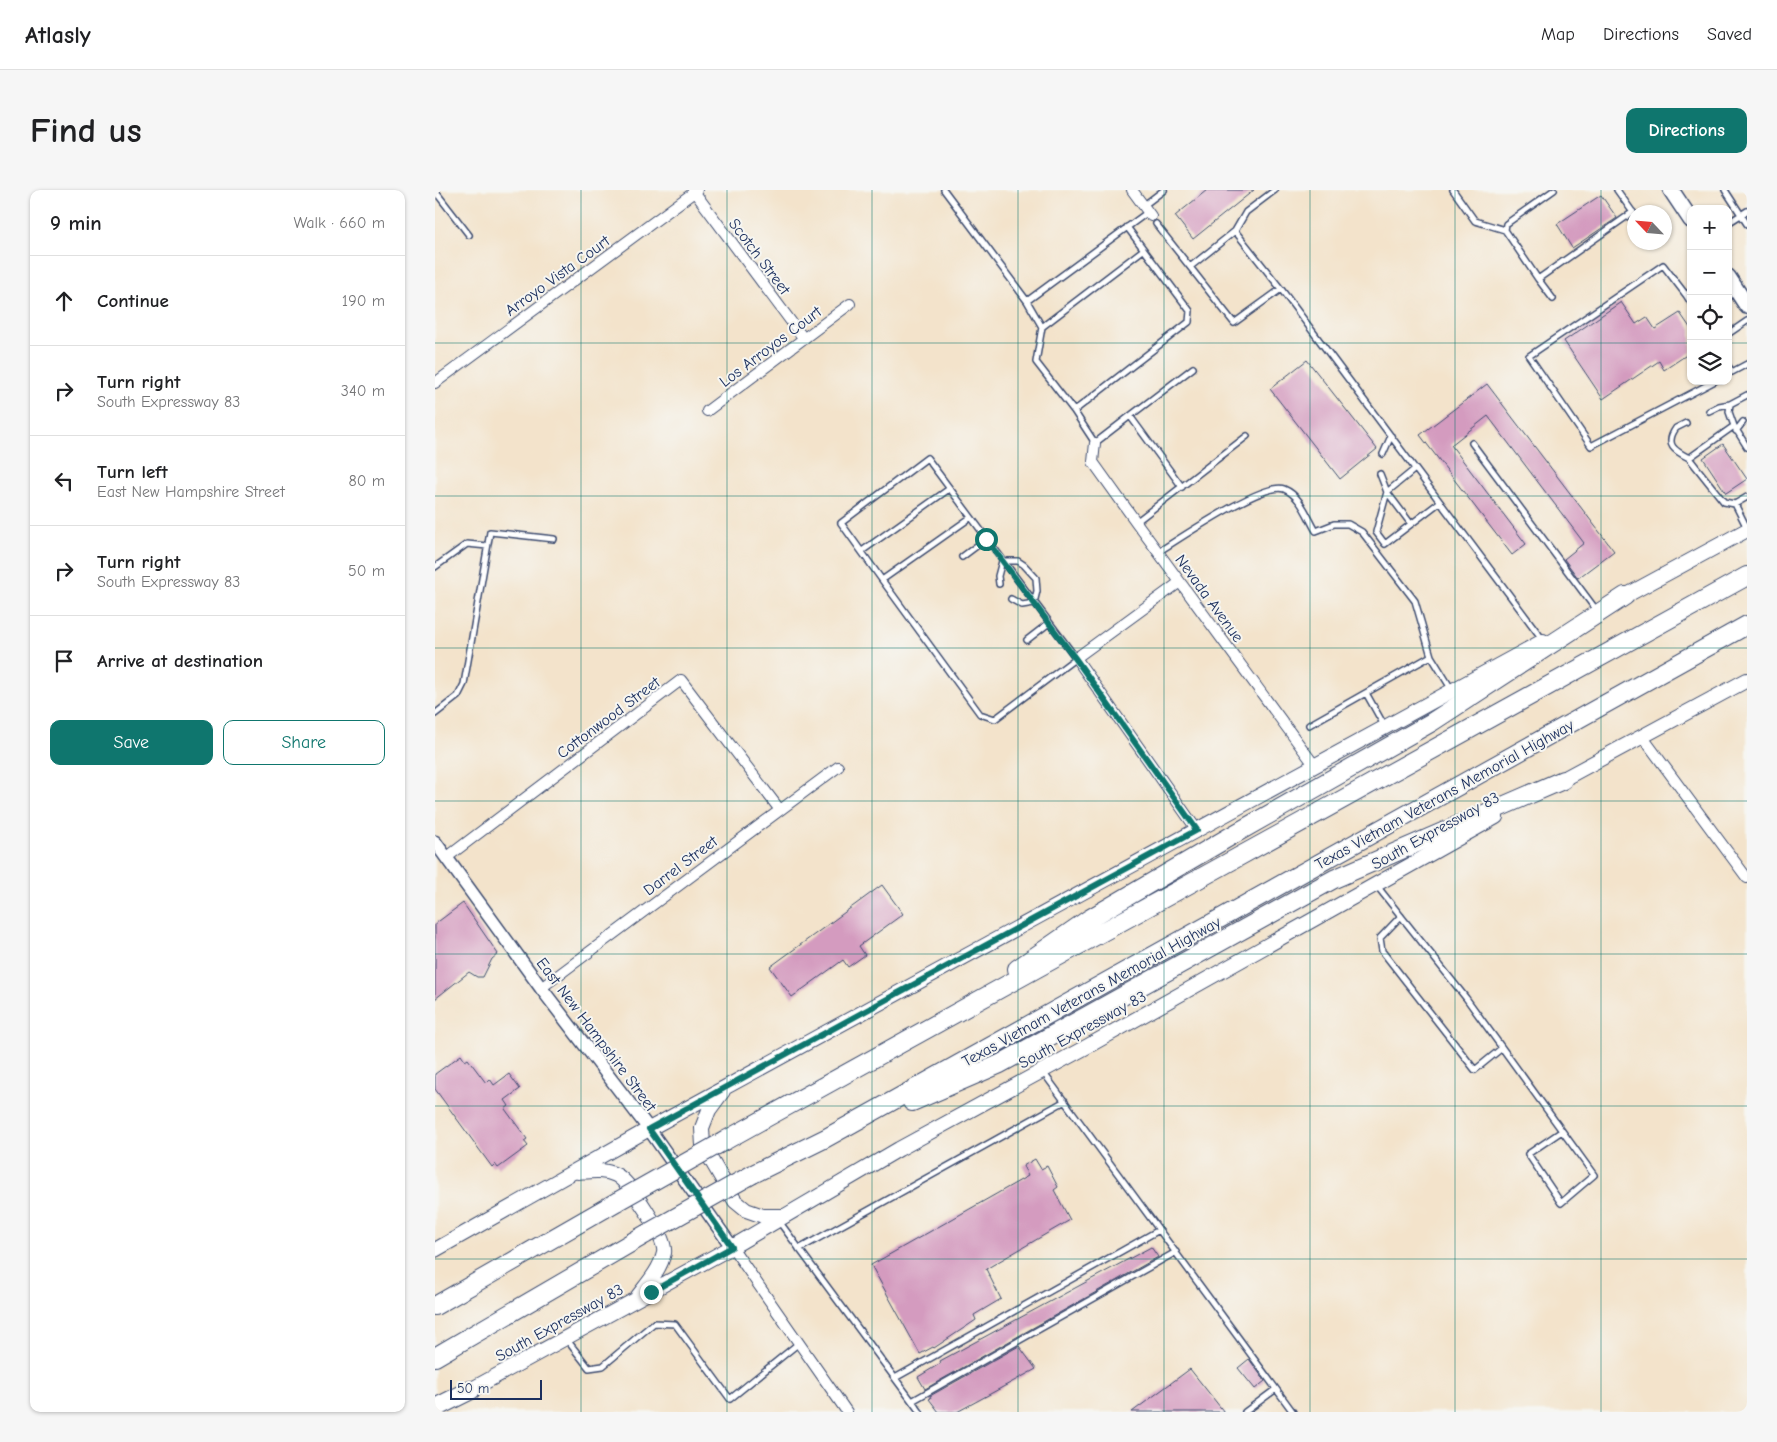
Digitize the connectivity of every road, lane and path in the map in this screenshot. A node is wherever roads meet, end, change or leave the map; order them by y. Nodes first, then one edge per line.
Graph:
1 (944, 190) edge
2 (1132, 190) edge
3 (1164, 190) edge
4 (1275, 190) edge
5 (1453, 190) edge
6 (1554, 190) edge
7 (1617, 190) edge
8 (1671, 190) edge
9 (1725, 190) edge
10 (695, 191) edge
11 (435, 192) edge
12 (1628, 205) edge
13 (1747, 211) edge
14 (1150, 214) junction
15 (1687, 214) edge
16 (1741, 215) junction
17 (1627, 219) edge
18 (1732, 221) edge
19 (1747, 224) edge
20 (1127, 228) junction
21 (1505, 230) junction
22 (1235, 231) junction
23 (469, 235) dead end
24 (1143, 250) junction
25 (1190, 267) junction
26 (1539, 279) junction
27 (1732, 283) edge
28 (1281, 289) junction
29 (1687, 293) edge
30 (1553, 299) dead end
31 (1027, 301) junction
32 (850, 304) dead end
33 (1747, 306) edge
34 (1747, 321) edge
35 (1042, 327) junction
36 (1732, 331) edge
37 (804, 340) junction
38 (1747, 364) edge
39 (1193, 368) dead end
40 (1732, 372) edge
41 (435, 383) edge
42 (1707, 385) edge
43 (1747, 395) edge
44 (1730, 404) junction
45 (1709, 410) dead end
46 (707, 411) dead end
47 (1074, 412) junction
48 (1130, 416) junction
49 (1743, 422) dead end
50 (1686, 423) dead end
51 (1735, 429) junction
52 (1247, 436) dead end
53 (1391, 436) junction
54 (1095, 443) junction
55 (1472, 443) dead end
56 (1747, 446) edge
57 (1383, 454) dead end
58 (1689, 458) junction
59 (1415, 469) junction
60 (1380, 474) dead end
61 (1182, 487) junction
62 (949, 489) junction
63 (1387, 492) junction
64 (1747, 497) edge
65 (1440, 502) junction
66 (1735, 504) junction
67 (970, 518) junction
68 (1136, 522) junction
69 (1411, 524) junction
70 (1747, 529) edge
71 (554, 539) dead end
72 (986, 539) junction
73 (487, 546) junction
74 (862, 551) junction
75 (1158, 553) junction
76 (962, 557) dead end
77 (1002, 561) junction
78 (435, 568) edge
79 (1747, 576) edge
80 (882, 580) junction
81 (1180, 582) junction
82 (999, 584) dead end
83 (1625, 596) junction
84 (1011, 599) dead end
85 (1034, 603) junction
86 (1597, 612) junction
87 (1049, 623) junction
88 (1747, 625) edge
89 (1027, 640) dead end
90 (1543, 640) junction
91 (1431, 656) junction
92 (1075, 658) junction
93 (1747, 680) edge
94 (1453, 690) junction
95 (1366, 693) junction
96 (435, 714) edge
97 (1309, 725) dead end
98 (1385, 727) junction
99 (1642, 736) junction
100 (838, 766) dead end
101 (1315, 766) junction
102 (1563, 780) junction
103 (780, 810) junction
104 (1197, 830) junction
105 (435, 842) edge
106 (447, 858) junction
107 (1747, 878) edge
108 (1375, 884) junction
109 (1401, 916) junction
110 (541, 988) junction
111 (936, 1026) junction
112 (1502, 1048) junction
113 (1042, 1071) junction
114 (725, 1088) junction
115 (1065, 1101) junction
116 (649, 1129) junction
117 (1562, 1131) junction
118 (826, 1138) junction
119 (571, 1173) junction
120 (781, 1218) junction
121 (1159, 1230) junction
122 (732, 1247) junction
123 (799, 1249) junction
124 (435, 1250) edge
125 (1175, 1252) junction
126 (635, 1301) junction
127 (435, 1306) edge
128 (566, 1338) junction
129 (799, 1343) junction
130 (435, 1358) edge
131 (895, 1378) junction
132 (1276, 1389) junction
133 (471, 1390) joint
134 (912, 1401) junction
135 (435, 1409) edge
136 (847, 1412) edge
137 (920, 1412) edge
138 (1245, 1412) edge
139 (1293, 1412) edge

1 - 31 lane
2 - 14 street
3 - 14 lane
4 - 22 lane
5 - 21 lane
6 - 21 lane
7 - 12 lane
8 - 15 main road
9 - 16 lane
10 - 37 street, Scotch Street
10 - 41 street, Arroyo Vista Court
11 - 23 lane
13 - 16 lane
14 - 20 lane
14 - 25 lane
16 - 18 lane
16 - 19 lane
17 - 26 lane
20 - 24 lane
20 - 31 lane
21 - 26 lane
22 - 25 lane
22 - 28 lane
24 - 35 lane
24 - 47 lane
25 - 28 lane
26 - 30 lane
27 - 33 main road
28 - 53 lane
29 - 42 lane
31 - 35 lane
32 - 37 street, Los Arroyos Court
34 - 36 lane
35 - 47 lane
37 - 46 street, Los Arroyos Court
38 - 40 lane
39 - 48 lane
43 - 44 lane
44 - 45 lane
44 - 51 lane
47 - 54 lane
48 - 54 lane
48 - 61 lane
49 - 51 lane
50 - 58 lane
51 - 56 lane
51 - 58 lane
52 - 61 lane
53 - 57 lane
53 - 59 lane
54 - 68 street, Nevada Avenue
55 - 86 lane
58 - 66 lane
59 - 63 lane
59 - 65 lane
60 - 63 lane
61 - 68 lane
62 - 67 lane
62 - 74 lane
62 - 74 lane
63 - 69 lane
63 - 69 lane
64 - 66 lane
65 - 69 lane
65 - 90 lane
66 - 70 lane
67 - 72 lane
67 - 80 lane
68 - 75 street, Nevada Avenue
70 - 83 main road
71 - 73 lane
72 - 76 lane
72 - 77 lane
73 - 78 lane
73 - 96 lane
74 - 80 lane
75 - 81 street, Nevada Avenue
75 - 91 lane
77 - 82 lane
77 - 85 lane
77 - 85 lane
79 - 111 highway
80 - 92 lane
81 - 92 street
81 - 101 street, Nevada Avenue
83 - 86 main road
83 - 111 highway
84 - 85 lane
85 - 87 lane
86 - 90 main road
87 - 89 lane
87 - 92 lane
88 - 118 highway, Texas Vietnam Veterans Memorial Highway
90 - 94 main road
91 - 94 lane
91 - 95 lane
92 - 104 street
93 - 99 main road, South Expressway 83
94 - 98 main road
95 - 97 lane
95 - 98 lane
98 - 101 main road
99 - 102 main road, South Expressway 83
99 - 107 street
100 - 103 street, Darrel Street
101 - 104 main road
102 - 108 main road, South Expressway 83
102 - 118 highway
103 - 106 street, Cottonwood Street
103 - 110 street, Darrel Street
104 - 114 main road
105 - 106 street, East New Hampshire Street
106 - 110 street, East New Hampshire Street
108 - 109 lane
108 - 113 main road, South Expressway 83
109 - 112 lane
109 - 112 lane
110 - 116 street, East New Hampshire Street
111 - 127 highway, bridge
112 - 117 lane
113 - 115 lane
113 - 120 main road, South Expressway 83
114 - 116 main road
114 - 120 main road
115 - 121 lane
115 - 123 lane
116 - 119 main road
116 - 122 street, East New Hampshire Street
117 - 117 lane
118 - 130 highway, Texas Vietnam Veterans Memorial Highway, bridge
119 - 124 main road
119 - 126 main road
120 - 122 main road, South Expressway 83
120 - 123 lane
121 - 125 lane
121 - 131 lane
122 - 126 main road, South Expressway 83
122 - 129 street
123 - 131 lane
125 - 132 lane
125 - 134 lane
126 - 128 main road, South Expressway 83
128 - 129 lane
128 - 133 main road, South Expressway 83
129 - 136 street
131 - 134 lane
132 - 138 lane
132 - 139 lane
133 - 135 highway
134 - 137 lane

